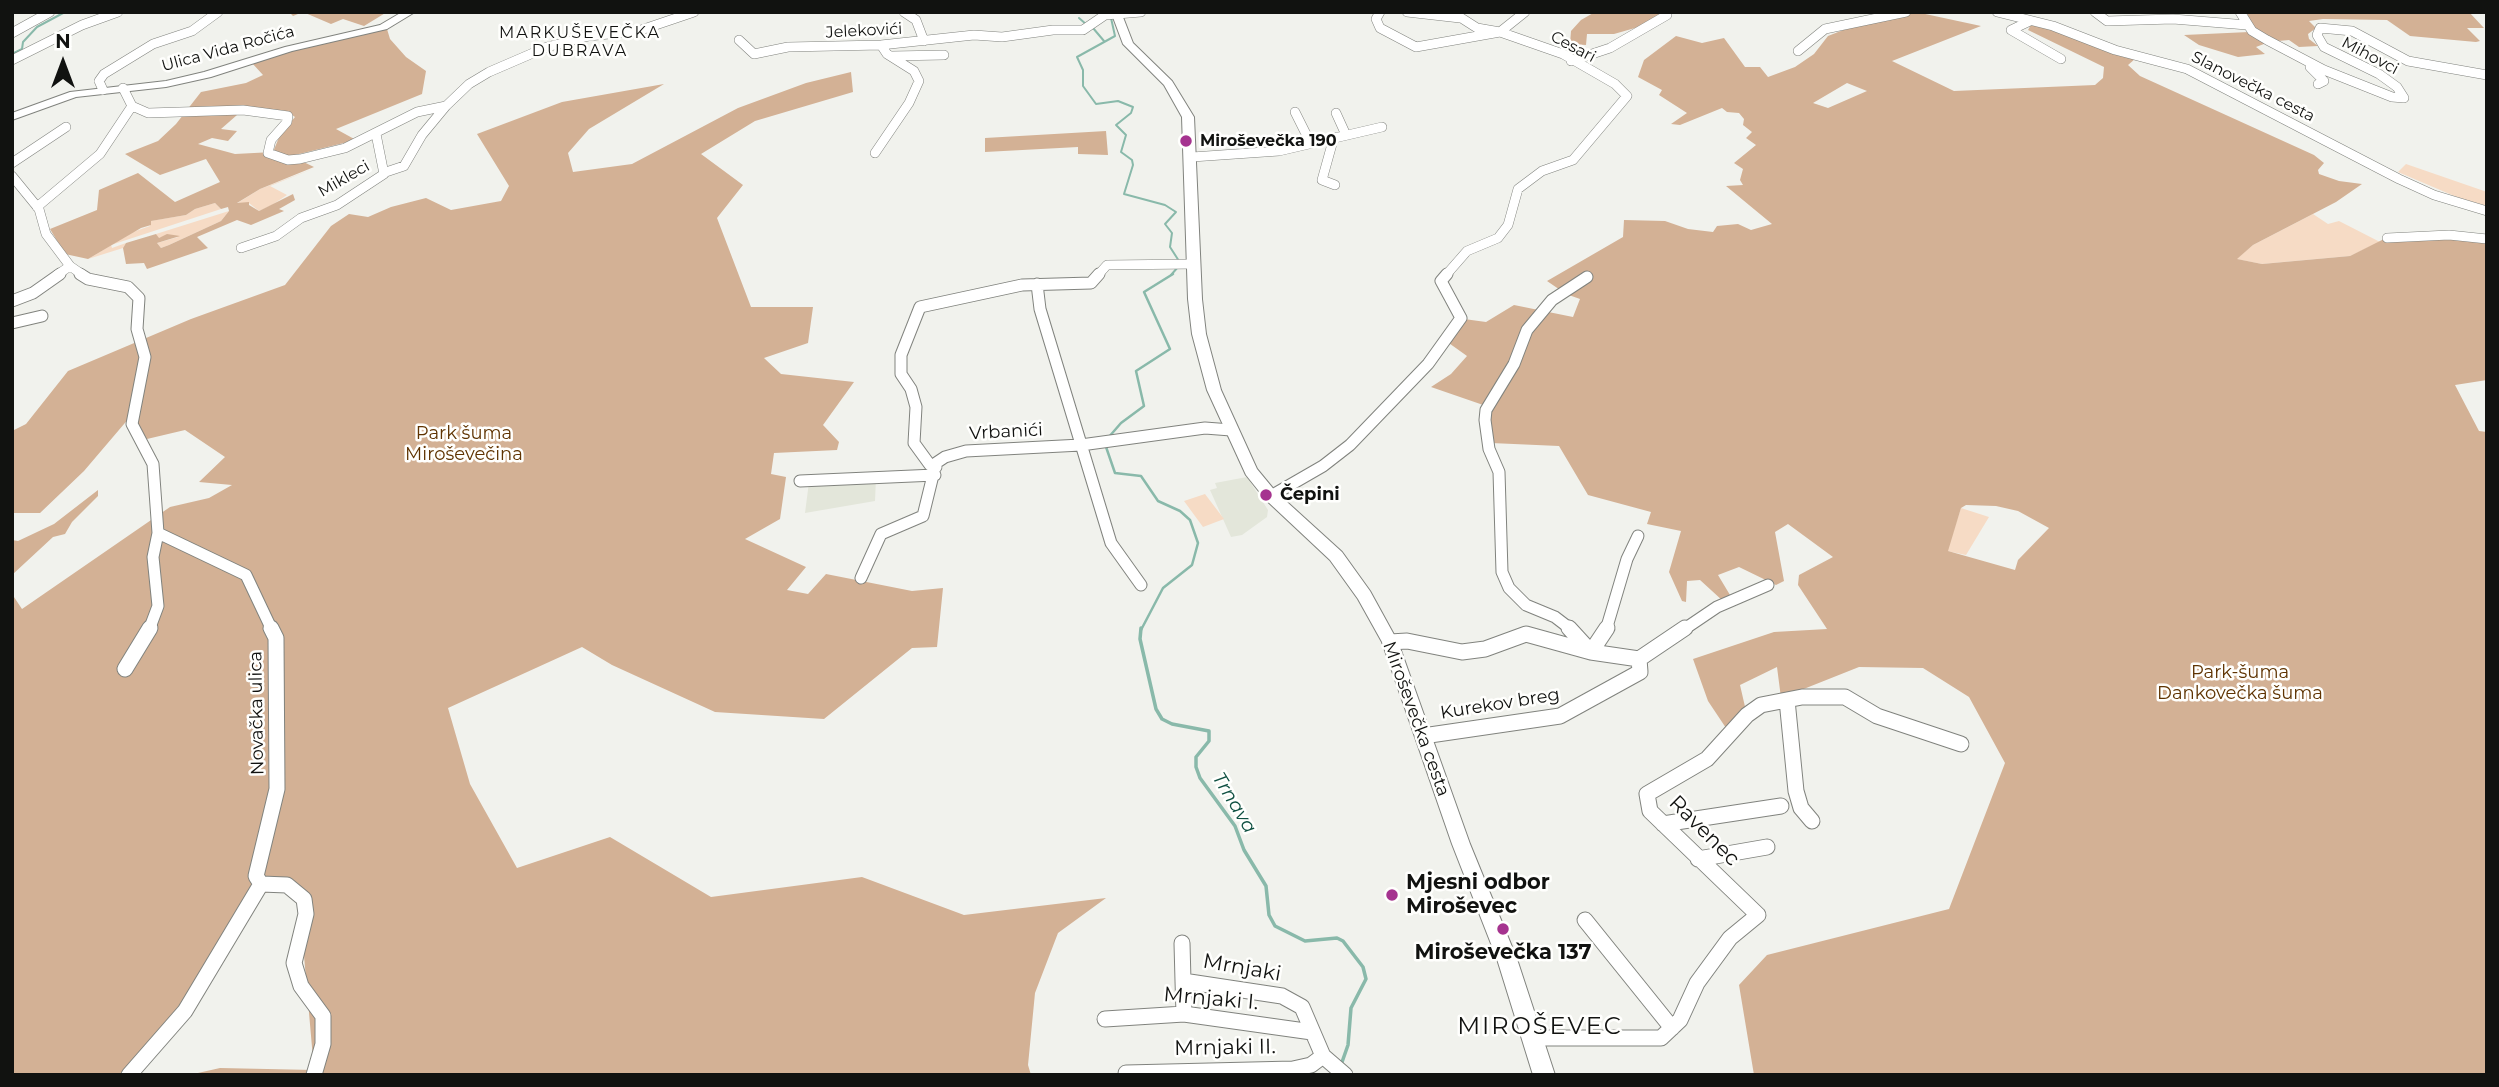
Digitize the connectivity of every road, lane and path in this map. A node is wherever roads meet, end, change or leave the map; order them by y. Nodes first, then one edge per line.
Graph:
1 (50, 12) edge
2 (118, 12) edge
3 (218, 12) edge
4 (410, 12) edge
5 (694, 12) edge
6 (904, 12) edge
7 (1141, 12) edge
8 (1380, 12) edge
9 (1407, 12) edge
10 (1525, 12) edge
11 (1906, 12) edge
12 (1997, 12) edge
13 (2054, 12) edge
14 (2095, 12) edge
15 (2240, 12) edge
16 (1113, 14) edge
17 (1456, 15) edge
18 (1667, 15) dead end
19 (2030, 21) junction
20 (2247, 25) junction
21 (2053, 26) junction
22 (1090, 27) joint
23 (1500, 32) junction
24 (12, 33) edge
25 (739, 40) dead end
26 (924, 41) junction
27 (881, 46) junction
28 (1611, 47) junction
29 (1798, 51) dead end
30 (1563, 54) junction
31 (944, 55) dead end
32 (892, 56) junction
33 (2296, 56) junction
34 (2061, 59) dead end
35 (12, 60) edge
36 (1571, 61) junction
37 (2487, 75) edge
38 (2318, 84) dead end
39 (123, 88) junction
40 (103, 90) junction
41 (132, 106) junction
42 (446, 106) junction
43 (1295, 113) dead end
44 (1335, 113) dead end
45 (12, 117) edge
46 (66, 127) dead end
47 (1382, 127) dead end
48 (376, 134) junction
49 (1346, 135) junction
50 (1334, 137) junction
51 (1266, 151) junction
52 (875, 153) dead end
53 (1192, 157) junction
54 (12, 163) edge
55 (386, 172) junction
56 (12, 176) edge
57 (1335, 185) dead end
58 (37, 207) junction
59 (2487, 211) edge
60 (2387, 238) dead end
61 (2487, 239) edge
62 (240, 248) dead end
63 (1184, 263) junction
64 (70, 266) junction
65 (1587, 277) dead end
66 (1037, 284) junction
67 (12, 301) edge
68 (42, 316) dead end
69 (12, 323) edge
70 (1231, 430) junction
71 (1080, 445) junction
72 (935, 471) junction
73 (800, 481) dead end
74 (1271, 496) junction
75 (158, 533) junction
76 (1639, 536) dead end
77 (861, 578) dead end
78 (1141, 585) dead end
79 (1768, 585) dead end
80 (1390, 642) junction
81 (1591, 652) junction
82 (1639, 659) junction
83 (125, 669) dead end
84 (1787, 700) junction
85 (1423, 736) junction
86 (1961, 744) dead end
87 (1781, 806) dead end
88 (1812, 821) dead end
89 (1663, 824) junction
90 (1767, 847) dead end
91 (1698, 859) junction
92 (261, 884) junction
93 (1585, 920) dead end
94 (1182, 943) dead end
95 (1183, 981) junction
96 (1184, 1014) junction
97 (1105, 1019) dead end
98 (1672, 1028) junction
99 (1312, 1032) junction
100 (1533, 1038) junction
101 (1334, 1068) edge
102 (1126, 1073) edge
103 (129, 1075) edge
104 (314, 1075) edge
105 (1544, 1075) edge

1 - 24 street
2 - 35 street
3 - 40 street
4 - 39 main road, Ulica Vida Ročića
5 - 42 street
6 - 26 street
7 - 16 street
8 - 23 street
9 - 17 street, Cesari
10 - 23 street
11 - 29 street
12 - 19 street, Slanovečka cesta
13 - 21 street
14 - 20 street
15 - 20 street, Mihovci
16 - 22 street, Jelekovići
16 - 53 main road, Miroševečka cesta
17 - 23 street, Cesari
18 - 28 street
19 - 21 street, Slanovečka cesta
19 - 34 street
20 - 33 street, Mihovci
21 - 59 street, Slanovečka cesta
22 - 26 street, Jelekovići
23 - 30 street, Cesari
25 - 27 street, Jelekovići
26 - 27 street, Jelekovići
27 - 32 street
28 - 30 street
28 - 36 street
30 - 36 street, Cesari
31 - 32 street
32 - 52 street
33 - 37 street, Mihovci
33 - 38 street
36 - 74 street, Cesari
39 - 40 main road, Ulica Vida Ročića
39 - 41 street
40 - 45 main road, Ulica Vida Ročića
41 - 48 street
41 - 58 street
42 - 48 street
42 - 55 street, Mikleci
43 - 51 street
44 - 49 street
46 - 54 street
47 - 49 street
48 - 55 street, Mikleci
49 - 50 street
50 - 51 street
50 - 57 street
51 - 53 street
53 - 63 main road, Miroševečka cesta
55 - 62 street, Mikleci
56 - 58 street
58 - 64 street
60 - 61 street
63 - 66 street
63 - 70 main road, Miroševečka cesta
64 - 67 street
64 - 75 street
65 - 81 street
66 - 71 street
66 - 72 street
68 - 69 street
70 - 71 street, Vrbanići
70 - 74 main road, Miroševečka cesta
71 - 72 street, Vrbanići
71 - 78 street
72 - 73 street
72 - 77 street
74 - 80 main road, Miroševečka cesta
75 - 83 street
75 - 92 street, Novačka ulica
76 - 81 street
79 - 82 street
80 - 81 street
80 - 85 main road, Miroševečka cesta
81 - 82 street
82 - 85 street, Kurekov breg
84 - 86 street, Ravenec
84 - 88 street
84 - 89 street, Ravenec
85 - 100 main road, Miroševečka cesta
87 - 89 street
89 - 91 street, Ravenec
90 - 91 street
91 - 98 street, Ravenec
92 - 103 street
92 - 104 street
93 - 98 street
94 - 95 street, Mrnjaki
95 - 96 street
95 - 99 street, Mrnjaki
96 - 97 street, Mrnjaki I.
96 - 99 street, Mrnjaki I.
98 - 100 street
99 - 101 street, Mrnjaki
100 - 105 main road, Miroševečka cesta
101 - 102 street, Mrnjaki II.

